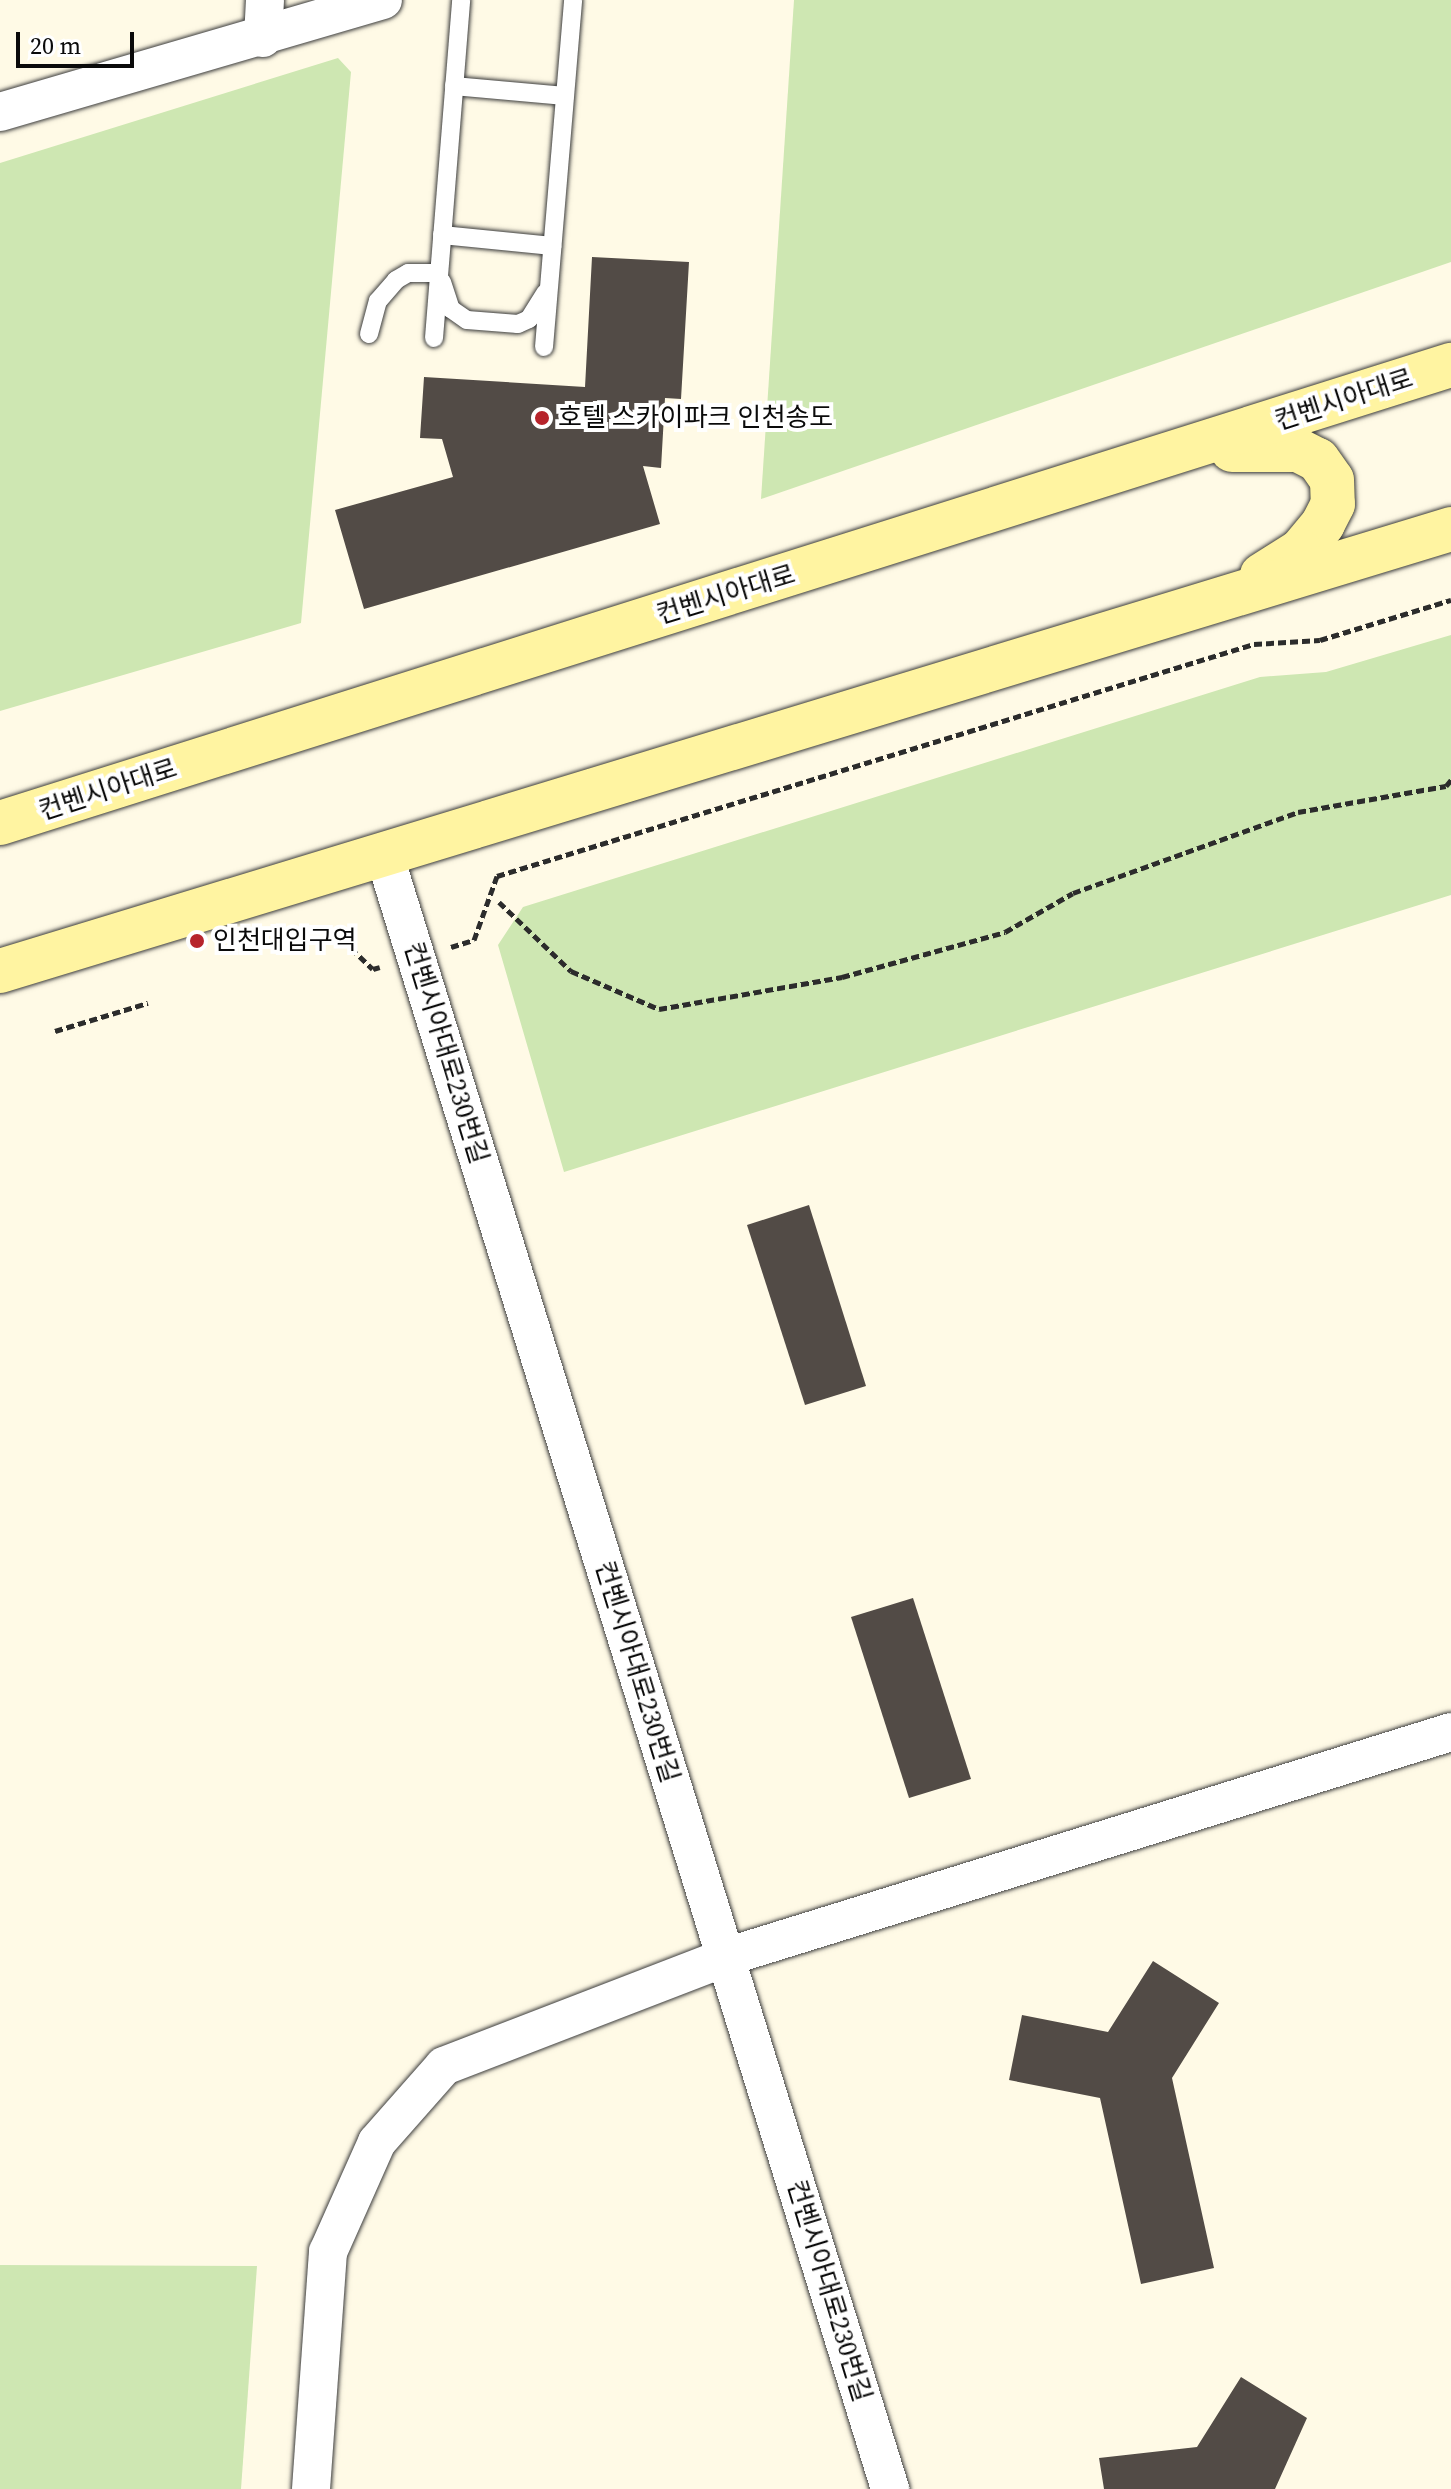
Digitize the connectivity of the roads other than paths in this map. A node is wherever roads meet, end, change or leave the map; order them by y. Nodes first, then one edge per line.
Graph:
1 (265, 0) edge
2 (383, 0) edge
3 (461, 0) edge
4 (573, 0) edge
5 (263, 38) junction
6 (454, 86) junction
7 (565, 96) junction
8 (0, 112) edge
9 (442, 235) junction
10 (552, 246) junction
11 (440, 266) junction
12 (550, 271) junction
13 (369, 334) dead end
14 (434, 338) dead end
15 (544, 347) dead end
16 (1451, 365) edge
17 (1176, 455) junction
18 (1451, 529) edge
19 (1226, 597) junction
20 (0, 823) edge
21 (384, 854) junction
22 (0, 971) edge
23 (1451, 1732) edge
24 (726, 1957) junction
25 (311, 2489) edge
26 (890, 2489) edge

1 - 5 street
2 - 5 street
3 - 6 lane
4 - 7 lane
5 - 8 street
6 - 7 lane
6 - 9 lane
7 - 10 lane
9 - 10 lane
9 - 11 lane
10 - 12 lane
11 - 12 lane
11 - 13 lane
11 - 14 lane
12 - 15 lane
16 - 17 main road, 컨벤시아대로
17 - 19 main road
17 - 20 main road, 컨벤시아대로
18 - 19 main road
19 - 21 main road
21 - 22 main road
21 - 24 street, 컨벤시아대로230번길
23 - 24 street
24 - 25 street
24 - 26 street, 컨벤시아대로230번길

